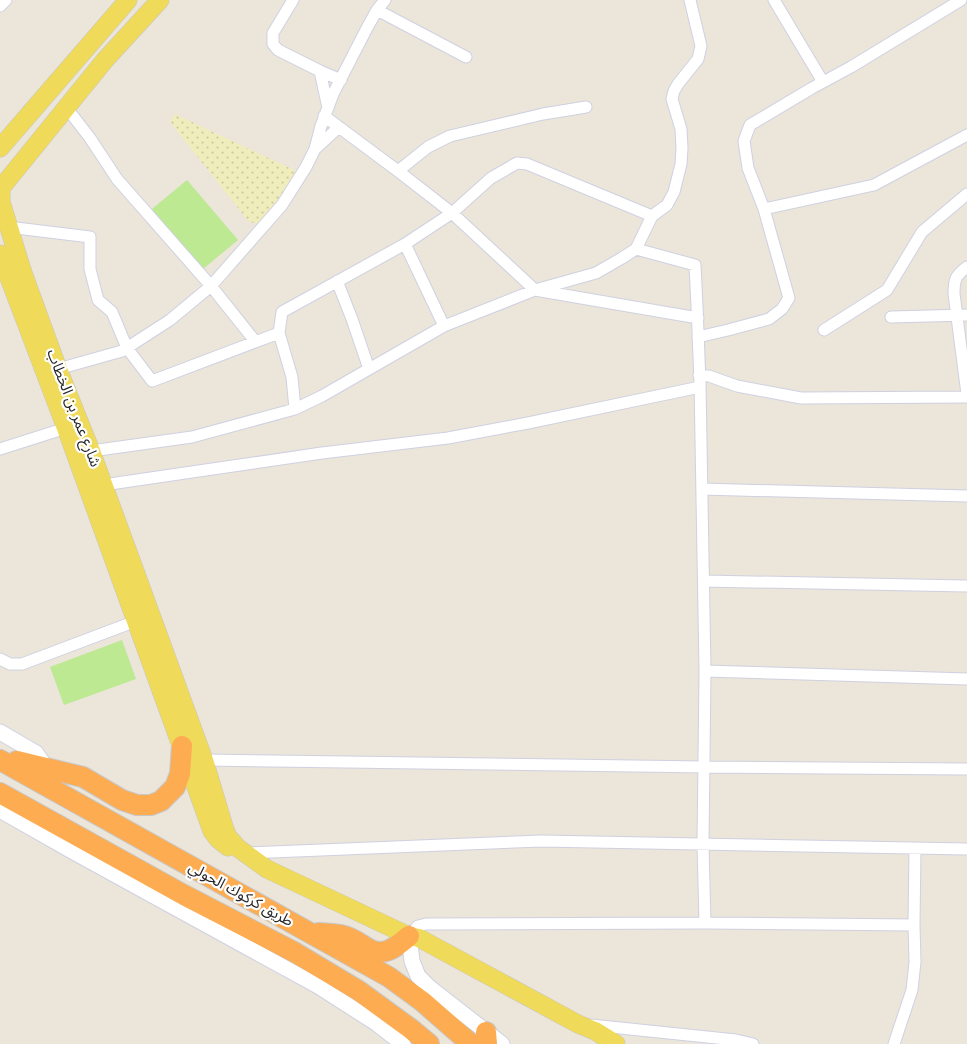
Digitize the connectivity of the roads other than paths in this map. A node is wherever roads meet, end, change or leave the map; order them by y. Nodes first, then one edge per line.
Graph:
1 (6, 0) edge
2 (128, 0) edge
3 (293, 0) edge
4 (386, 0) edge
5 (690, 0) edge
6 (774, 0) edge
7 (962, 0) edge
8 (149, 4) edge
9 (0, 6) edge
10 (377, 10) junction
11 (466, 56) dead end
12 (320, 71) junction
13 (341, 80) junction
14 (823, 82) junction
15 (66, 107) junction
16 (586, 107) dead end
17 (326, 112) junction
18 (339, 127) junction
19 (967, 135) edge
20 (0, 148) edge
21 (315, 149) junction
22 (398, 171) junction
23 (967, 194) edge
24 (764, 209) junction
25 (452, 213) junction
26 (652, 216) junction
27 (8, 227) junction
28 (405, 244) junction
29 (636, 249) junction
30 (0, 254) edge
31 (967, 267) edge
32 (337, 281) junction
33 (211, 286) junction
34 (535, 290) junction
35 (962, 315) edge
36 (892, 317) dead end
37 (698, 318) junction
38 (444, 326) junction
39 (824, 330) dead end
40 (279, 333) junction
41 (698, 337) junction
42 (255, 341) junction
43 (127, 348) junction
44 (58, 369) junction
45 (369, 369) junction
46 (699, 375) junction
47 (700, 387) junction
48 (967, 395) edge
49 (295, 409) junction
50 (66, 428) junction
51 (0, 449) edge
52 (91, 451) junction
53 (103, 485) junction
54 (702, 490) junction
55 (967, 496) edge
56 (704, 581) junction
57 (967, 586) edge
58 (136, 621) junction
59 (0, 659) edge
60 (705, 670) junction
61 (967, 679) edge
62 (181, 722) junction
63 (0, 732) edge
64 (182, 746) junction
65 (0, 758) edge
66 (204, 760) junction
67 (704, 767) junction
68 (967, 768) edge
69 (47, 769) junction
70 (0, 793) edge
71 (0, 810) edge
72 (703, 845) junction
73 (915, 848) junction
74 (967, 849) edge
75 (245, 853) junction
76 (705, 923) junction
77 (914, 925) junction
78 (309, 932) junction
79 (409, 936) junction
80 (251, 939) junction
81 (578, 1024) junction
82 (481, 1040) edge
83 (403, 1044) edge
84 (429, 1044) edge
85 (502, 1044) edge
86 (599, 1044) edge
87 (616, 1044) edge
88 (753, 1044) edge
89 (894, 1044) edge

1 - 9 street
2 - 20 main road
3 - 12 street
4 - 10 street
5 - 26 street
6 - 14 street
7 - 14 street
8 - 15 main road, شارع عمر بن الخطاب
10 - 11 street
10 - 13 street
12 - 13 street
12 - 17 street
13 - 17 street
14 - 24 street
15 - 27 main road, شارع عمر بن الخطاب
15 - 33 street
16 - 22 street
17 - 18 street
17 - 21 street
18 - 21 street
18 - 22 street
19 - 24 street
21 - 33 street
22 - 25 street
23 - 39 street
24 - 41 street
25 - 26 street
25 - 28 street
25 - 34 street
26 - 29 street
27 - 43 street
27 - 44 main road, شارع عمر بن الخطاب
28 - 32 street
28 - 38 street
29 - 34 street
29 - 37 street
30 - 50 main road, شارع عمر بن الخطاب
31 - 35 street
32 - 40 street
32 - 45 street
33 - 42 street
33 - 43 street
34 - 37 street
34 - 38 street
35 - 36 street
35 - 48 street
37 - 41 street
38 - 45 street
40 - 42 street
40 - 49 street
41 - 46 street
42 - 43 street
43 - 44 street
44 - 52 main road, شارع عمر بن الخطاب
45 - 49 street
46 - 47 street
46 - 48 street
47 - 53 street
47 - 54 street
49 - 52 street
50 - 51 street
50 - 58 main road, شارع عمر بن الخطاب
52 - 53 main road, شارع عمر بن الخطاب
53 - 62 main road, شارع عمر بن الخطاب
54 - 55 street
54 - 56 street
56 - 57 street
56 - 60 street
58 - 59 street
58 - 62 main road, شارع عمر بن الخطاب
60 - 61 street
60 - 67 street
62 - 64 main road, شارع عمر بن الخطاب
62 - 66 main road, شارع عمر بن الخطاب
63 - 69 main road
64 - 69 highway
64 - 75 main road, شارع عمر بن الخطاب
65 - 69 highway
65 - 78 highway, طريق كركوك الحولي
66 - 67 street
66 - 75 main road, شارع عمر بن الخطاب
67 - 68 street
67 - 72 street
70 - 80 highway, طريق كركوك الحولي
71 - 80 main road
72 - 73 street
72 - 75 street
72 - 76 street
73 - 74 street
73 - 77 street
75 - 79 main road
76 - 77 street
76 - 79 street
77 - 89 street
78 - 79 highway
78 - 82 highway, طريق كركوك الحولي
79 - 81 main road
79 - 82 main road
79 - 86 main road
80 - 83 main road
80 - 84 highway, طريق كركوك الحولي
81 - 87 main road
81 - 88 street
82 - 85 main road

